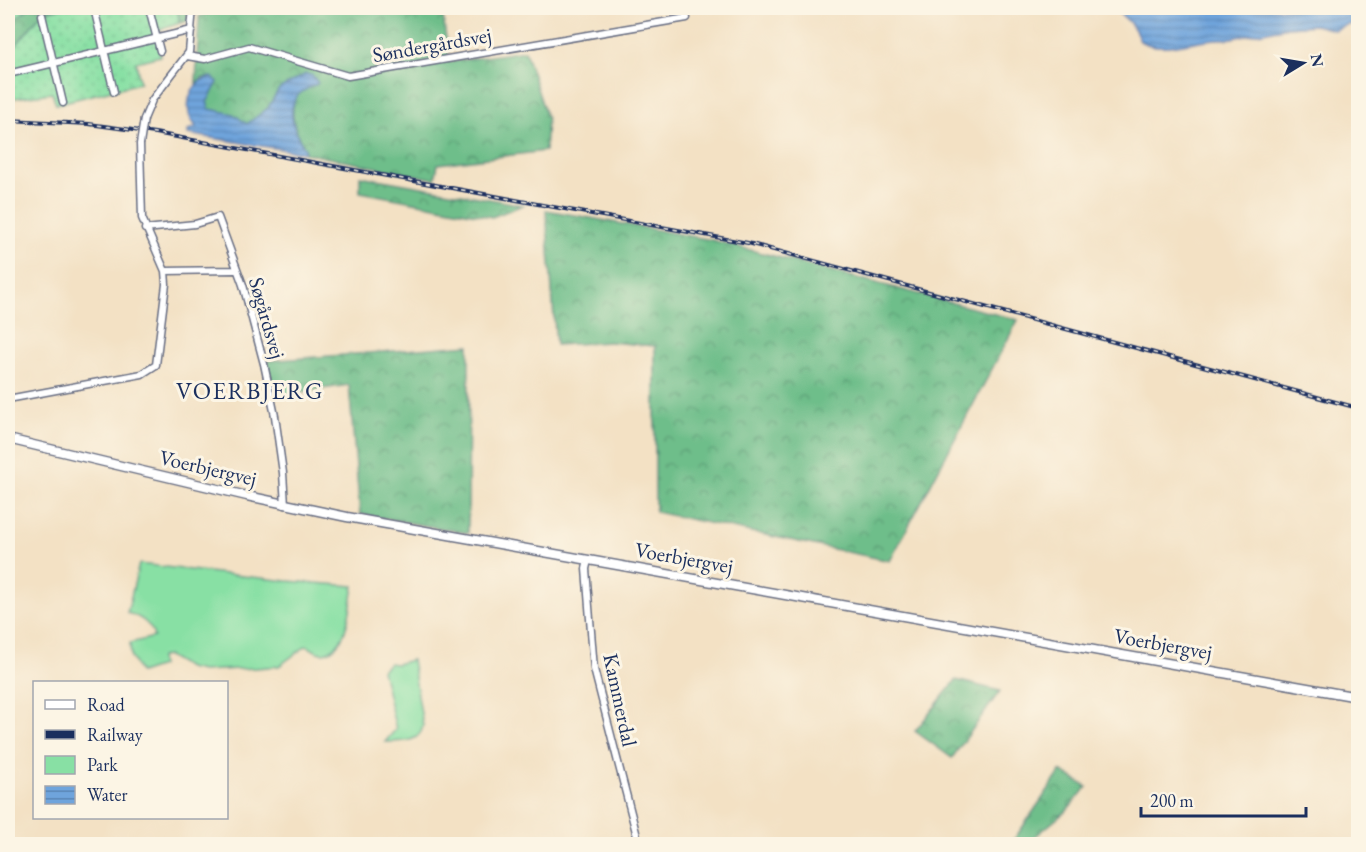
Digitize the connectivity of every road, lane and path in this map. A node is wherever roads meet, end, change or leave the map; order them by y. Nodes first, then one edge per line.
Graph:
1 (94, 8) edge
2 (149, 8) edge
3 (193, 8) edge
4 (42, 15) dead end
5 (687, 18) dead end
6 (192, 30) junction
7 (156, 37) junction
8 (104, 50) junction
9 (160, 51) dead end
10 (187, 56) junction
11 (53, 62) junction
12 (8, 74) edge
13 (114, 92) dead end
14 (63, 103) dead end
15 (145, 229) junction
16 (235, 270) junction
17 (165, 271) junction
18 (8, 399) edge
19 (8, 439) edge
20 (285, 504) junction
21 (588, 560) junction
22 (1359, 697) edge
23 (639, 844) edge

1 - 8 street
2 - 7 street
3 - 6 street
4 - 11 street
5 - 10 street, Søndergårdsvej
6 - 7 street
6 - 10 street
7 - 8 street
7 - 9 street
8 - 11 street
8 - 13 street
10 - 15 street, bridge
11 - 12 street
11 - 14 street
15 - 16 street, Søgårdsvej
15 - 17 street
16 - 17 street
16 - 20 street, Søgårdsvej
17 - 18 street
19 - 20 street, Voerbjergvej
20 - 21 street, Voerbjergvej
21 - 22 street, Voerbjergvej
21 - 23 street, Kammerdal

